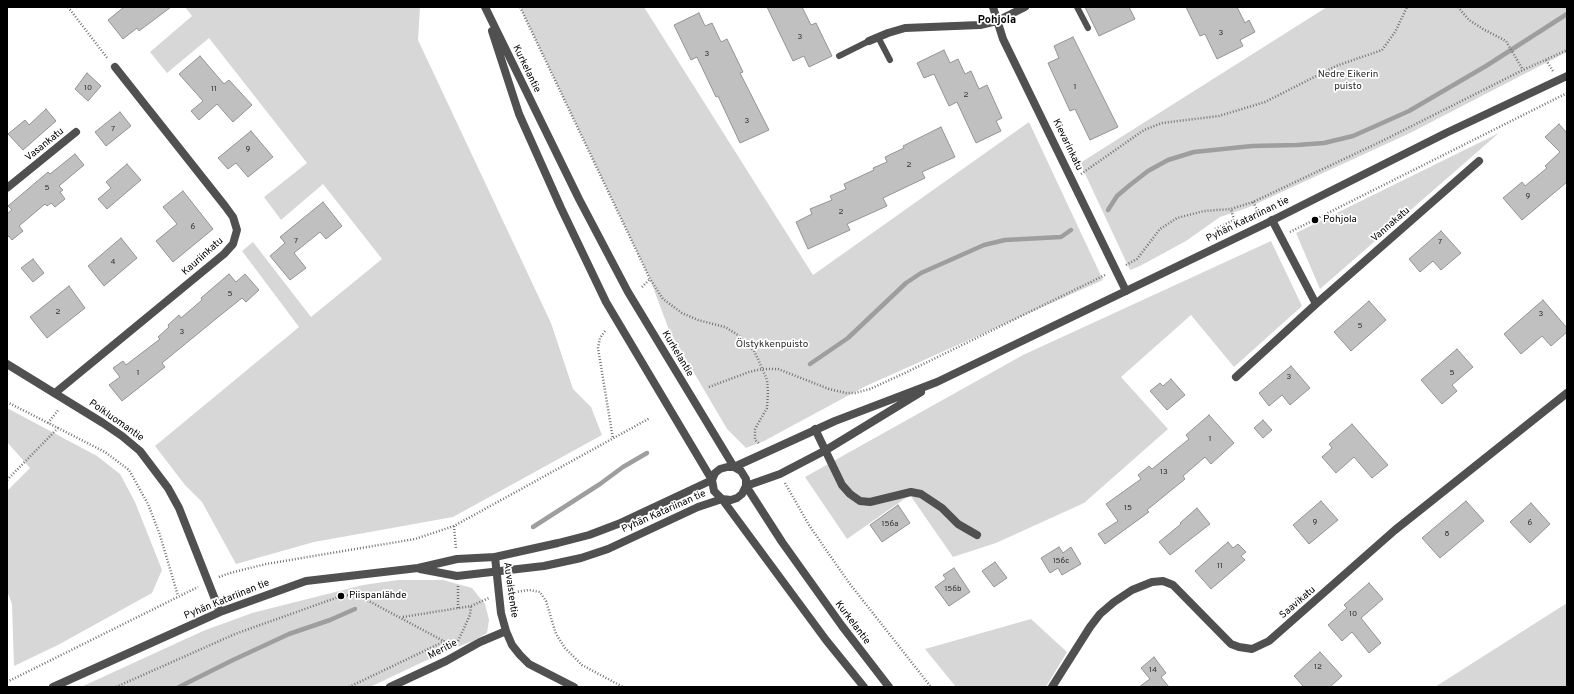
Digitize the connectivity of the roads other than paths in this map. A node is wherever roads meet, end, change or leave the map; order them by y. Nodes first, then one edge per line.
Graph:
1 (484, 7) edge
2 (993, 7) edge
3 (1025, 7) edge
4 (1077, 7) edge
5 (997, 21) junction
6 (1088, 28) dead end
7 (878, 37) junction
8 (869, 41) joint
9 (839, 56) dead end
10 (890, 60) dead end
11 (115, 67) road end
12 (1567, 76) edge
13 (76, 132) dead end
14 (1479, 161) dead end
15 (7, 188) edge
16 (1272, 220) junction
17 (1126, 291) junction
18 (1316, 304) junction
19 (7, 364) edge
20 (1236, 377) dead end
21 (937, 382) junction
22 (55, 393) junction
23 (1567, 393) edge
24 (815, 429) junction
25 (826, 450) junction
26 (734, 467) junction
27 (712, 480) junction
28 (746, 486) junction
29 (722, 499) junction
30 (977, 535) dead end
31 (495, 557) junction
32 (418, 568) junction
33 (497, 572) junction
34 (220, 612) junction
35 (506, 631) junction
36 (53, 687) edge
37 (390, 687) edge
38 (574, 687) edge
39 (864, 687) edge
40 (889, 687) edge
41 (1052, 687) edge

1 - 26 street, Kurkelantie
1 - 27 street, Kurkelantie
2 - 5 street, Kievarinkatu
3 - 5 street
4 - 6 lane
5 - 7 street
5 - 17 street, Kievarinkatu
7 - 8 street
7 - 10 lane
8 - 9 lane
11 - 22 street, Kauriinkatu
12 - 16 street, Pyhän Katariinan tie
13 - 15 street, Vasankatu
14 - 18 street, Vannakatu
16 - 17 street, Pyhän Katariinan tie
16 - 18 street
17 - 21 street, Pyhän Katariinan tie
18 - 20 street, Vannakatu
19 - 22 street, Poikluomantie
21 - 24 street, Pyhän Katariinan tie
21 - 25 street, Pyhän Katariinan tie
22 - 34 street, Poikluomantie
23 - 41 street, Saavikatu
24 - 25 street
24 - 26 street, Pyhän Katariinan tie
25 - 28 street, Pyhän Katariinan tie
25 - 30 street
26 - 27 street, Pyhän Katariinan tie
26 - 28 street, Kurkelantie
27 - 29 street, Kurkelantie
27 - 31 street, Pyhän Katariinan tie
28 - 29 street, Pyhän Katariinan tie
28 - 40 street, Kurkelantie
29 - 33 street, Pyhän Katariinan tie
29 - 39 street, Kurkelantie
31 - 32 street, Pyhän Katariinan tie
31 - 33 street, Auvaistentie
32 - 33 street, Pyhän Katariinan tie
32 - 34 street, Pyhän Katariinan tie
33 - 35 street, Auvaistentie
34 - 36 street, Pyhän Katariinan tie
35 - 37 street, Meritie
35 - 38 street, Auvaistentie

